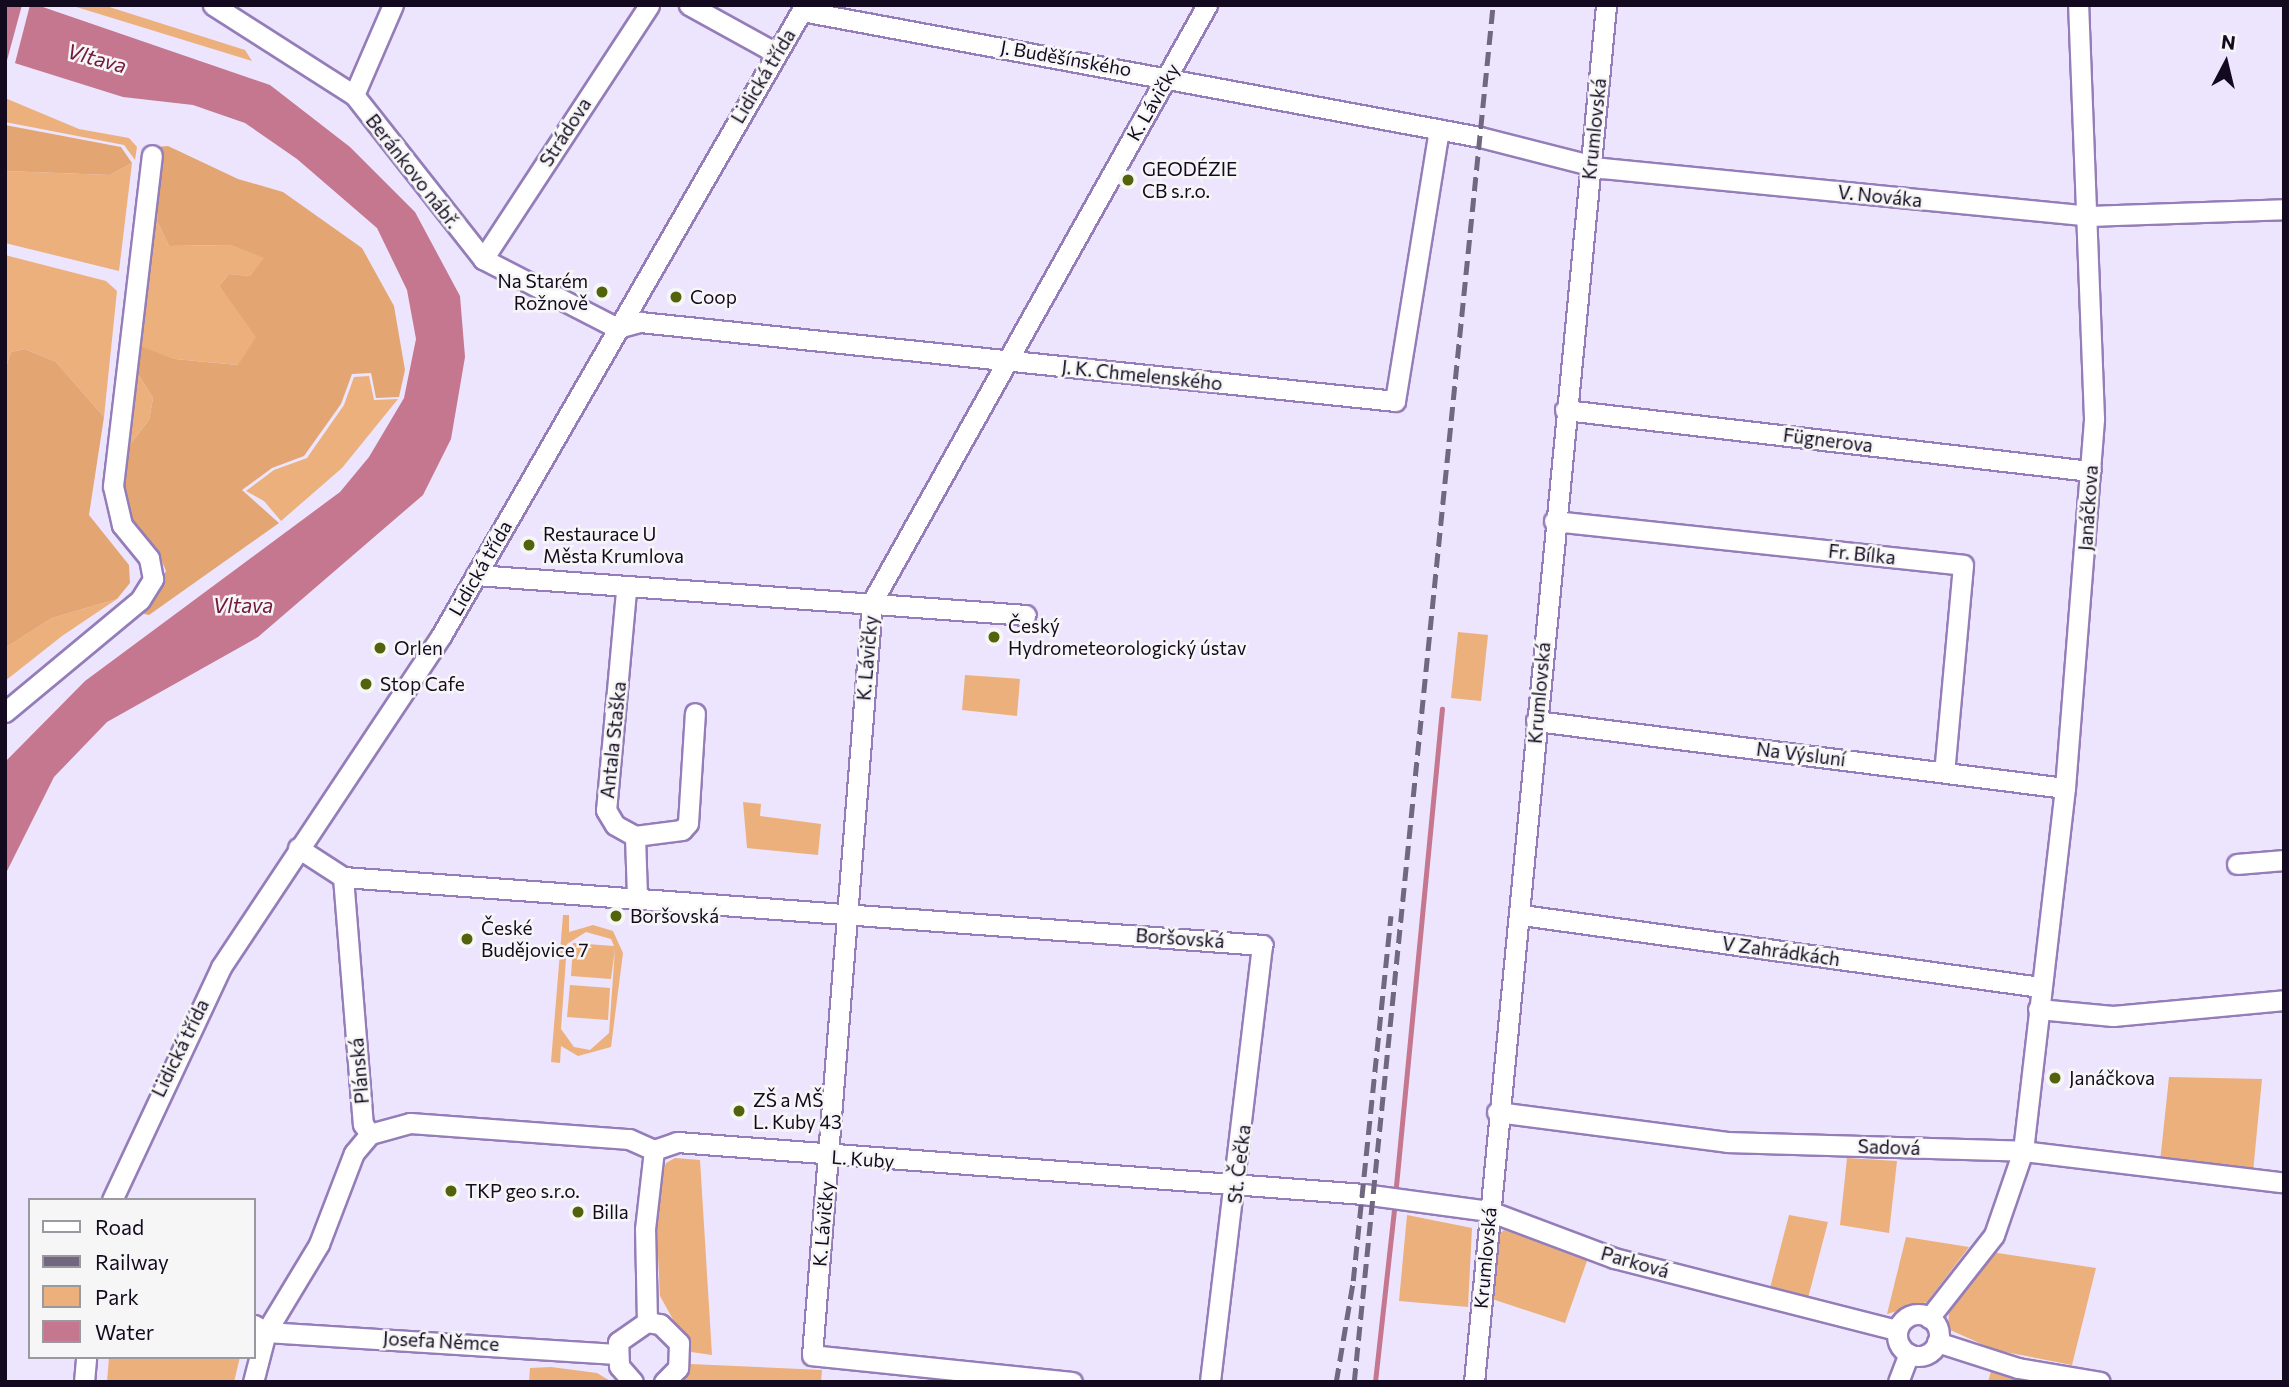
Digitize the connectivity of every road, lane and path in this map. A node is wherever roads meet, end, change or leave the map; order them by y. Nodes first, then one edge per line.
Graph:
1 (213, 5) edge
2 (393, 5) edge
3 (649, 5) edge
4 (689, 5) edge
5 (1207, 5) edge
6 (1606, 5) edge
7 (2078, 5) edge
8 (804, 8) edge
9 (776, 53) junction
10 (1168, 77) junction
11 (354, 95) junction
12 (1446, 131) junction
13 (1480, 137) joint
14 (152, 155) dead end
15 (1590, 166) junction
16 (2284, 209) edge
17 (2088, 216) junction
18 (483, 259) junction
19 (617, 328) junction
20 (1007, 362) junction
21 (1565, 410) junction
22 (2090, 471) junction
23 (1554, 522) junction
24 (476, 575) junction
25 (626, 590) junction
26 (872, 602) junction
27 (1026, 615) dead end
28 (5, 712) edge
29 (695, 713) dead end
30 (1536, 722) junction
31 (1944, 772) junction
32 (2065, 788) junction
33 (635, 836) junction
34 (298, 848) junction
35 (2284, 860) edge
36 (2237, 864) dead end
37 (343, 877) junction
38 (637, 895) junction
39 (845, 912) junction
40 (1522, 915) junction
41 (1262, 945) joint
42 (2040, 987) junction
43 (2284, 1000) edge
44 (2038, 1009) junction
45 (1497, 1112) junction
46 (370, 1134) junction
47 (654, 1150) junction
48 (2023, 1151) junction
49 (829, 1156) junction
50 (2283, 1182) edge
51 (1237, 1186) junction
52 (1368, 1195) joint
53 (112, 1198) edge
54 (1489, 1211) junction
55 (1929, 1318) junction
56 (647, 1322) junction
57 (260, 1329) edge
58 (1897, 1331) junction
59 (1937, 1342) junction
60 (616, 1354) junction
61 (1909, 1354) junction
62 (86, 1359) edge
63 (1478, 1381) edge
64 (84, 1382) edge
65 (253, 1382) edge
66 (633, 1382) edge
67 (664, 1382) edge
68 (1072, 1382) edge
69 (1210, 1382) edge
70 (1898, 1382) edge
71 (2100, 1382) edge

1 - 11 street, Beránkovo nábř.
2 - 11 street
3 - 18 street, Strádova
4 - 9 street
5 - 10 street, K. Lávičky
6 - 15 street, Krumlovská
7 - 17 street, Janáčkova
8 - 9 street, Lidická třída
8 - 10 street, J. Buděšínského
9 - 19 street, Lidická třída
10 - 12 street, J. Buděšínského
10 - 20 street, K. Lávičky
11 - 18 street, Beránkovo nábř.
12 - 13 street, J. Buděšínského
12 - 20 street, J. K. Chmelenského
13 - 15 street, V. Nováka
14 - 28 street
15 - 17 street, V. Nováka
15 - 21 street, Krumlovská
16 - 17 street, V. Nováka
17 - 22 street, Janáčkova
18 - 19 street, Beránkovo nábř.
19 - 20 street, J. K. Chmelenského
19 - 24 street, Lidická třída
20 - 26 street, K. Lávičky
21 - 22 street, Fügnerova
21 - 23 street, Krumlovská
22 - 32 street, Janáčkova
23 - 30 street, Krumlovská
23 - 31 street, Fr. Bílka
24 - 25 street
24 - 34 street, Lidická třída
25 - 26 street
25 - 33 street, Antala Staška
26 - 27 street
26 - 39 street, K. Lávičky
29 - 33 street
30 - 31 street, Na Výsluní
30 - 40 street, Krumlovská
31 - 32 street, Na Výsluní
32 - 42 street, Janáčkova
33 - 38 street
34 - 37 street
34 - 53 street, Lidická třída
35 - 36 street
37 - 38 street, Boršovská
37 - 46 street, Plánská
38 - 39 street, Boršovská
39 - 41 street, Boršovská
39 - 49 street, K. Lávičky
40 - 42 street, V Zahrádkách
40 - 45 street, Krumlovská
41 - 51 street, St. Čečka
42 - 44 street, Janáčkova
43 - 44 street
44 - 48 street, Janáčkova
45 - 48 street, Sadová
45 - 54 street, Krumlovská
46 - 47 street
46 - 57 street
47 - 49 street, L. Kuby
47 - 56 street
48 - 50 street, Sadová
48 - 55 street, Janáčkova
49 - 51 street, L. Kuby
49 - 68 street, K. Lávičky
51 - 52 street, L. Kuby
51 - 69 street, St. Čečka
52 - 54 street, Parková
54 - 58 street, Parková
54 - 63 street, Krumlovská
55 - 58 street
55 - 59 street
56 - 60 street
56 - 67 street
57 - 60 street, Josefa Němce
57 - 65 street
58 - 61 street
59 - 61 street
59 - 71 street
60 - 66 street
61 - 70 street
62 - 64 street

